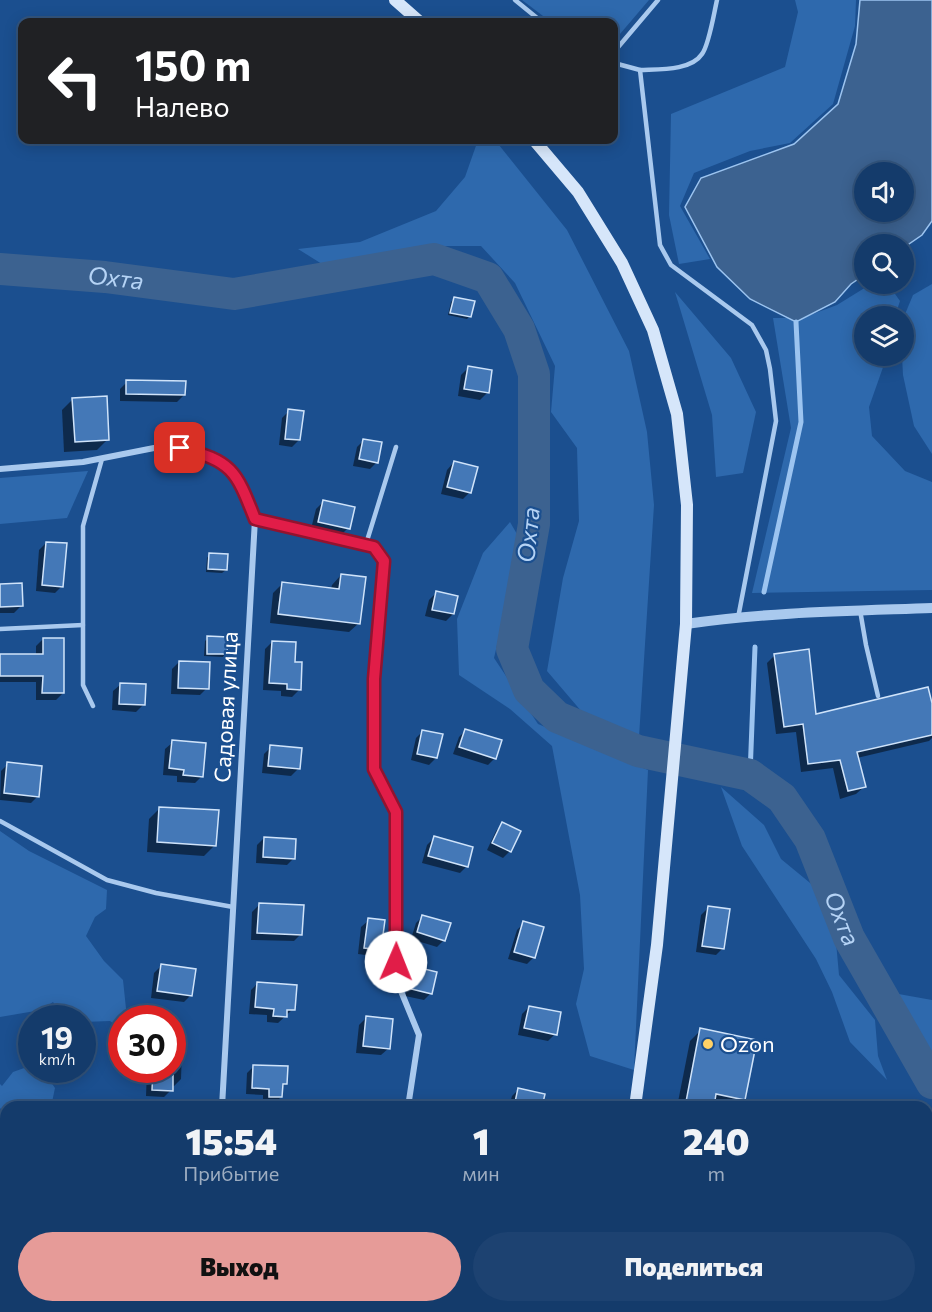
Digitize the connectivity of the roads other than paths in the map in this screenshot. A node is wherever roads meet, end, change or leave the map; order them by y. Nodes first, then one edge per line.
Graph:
1 (395, 0) edge
2 (514, 0) edge
3 (658, 0) edge
4 (717, 0) edge
5 (415, 18) edge
6 (537, 18) edge
7 (618, 46) edge
8 (618, 64) edge
9 (640, 70) junction
10 (537, 144) edge
11 (396, 447) dead end
12 (102, 459) junction
13 (0, 469) edge
14 (255, 519) junction
15 (366, 544) junction
16 (932, 608) edge
17 (860, 610) junction
18 (738, 618) junction
19 (686, 624) junction
20 (83, 626) junction
21 (0, 629) edge
22 (878, 696) dead end
23 (93, 706) dead end
24 (0, 821) edge
25 (233, 907) junction
26 (222, 1101) edge
27 (409, 1101) edge
28 (636, 1101) edge

1 - 5 main road
2 - 6 lane
3 - 7 lane
4 - 9 lane
8 - 9 lane
9 - 18 lane
10 - 19 main road
11 - 15 lane
12 - 13 street, Садовая улица
12 - 14 street, Садовая улица
12 - 20 lane
14 - 15 lane
14 - 25 street, Садовая улица
15 - 27 street
16 - 17 street
17 - 18 street
17 - 22 lane
18 - 19 street
19 - 28 main road
20 - 21 lane
20 - 23 lane
24 - 25 lane
25 - 26 street, Садовая улица

